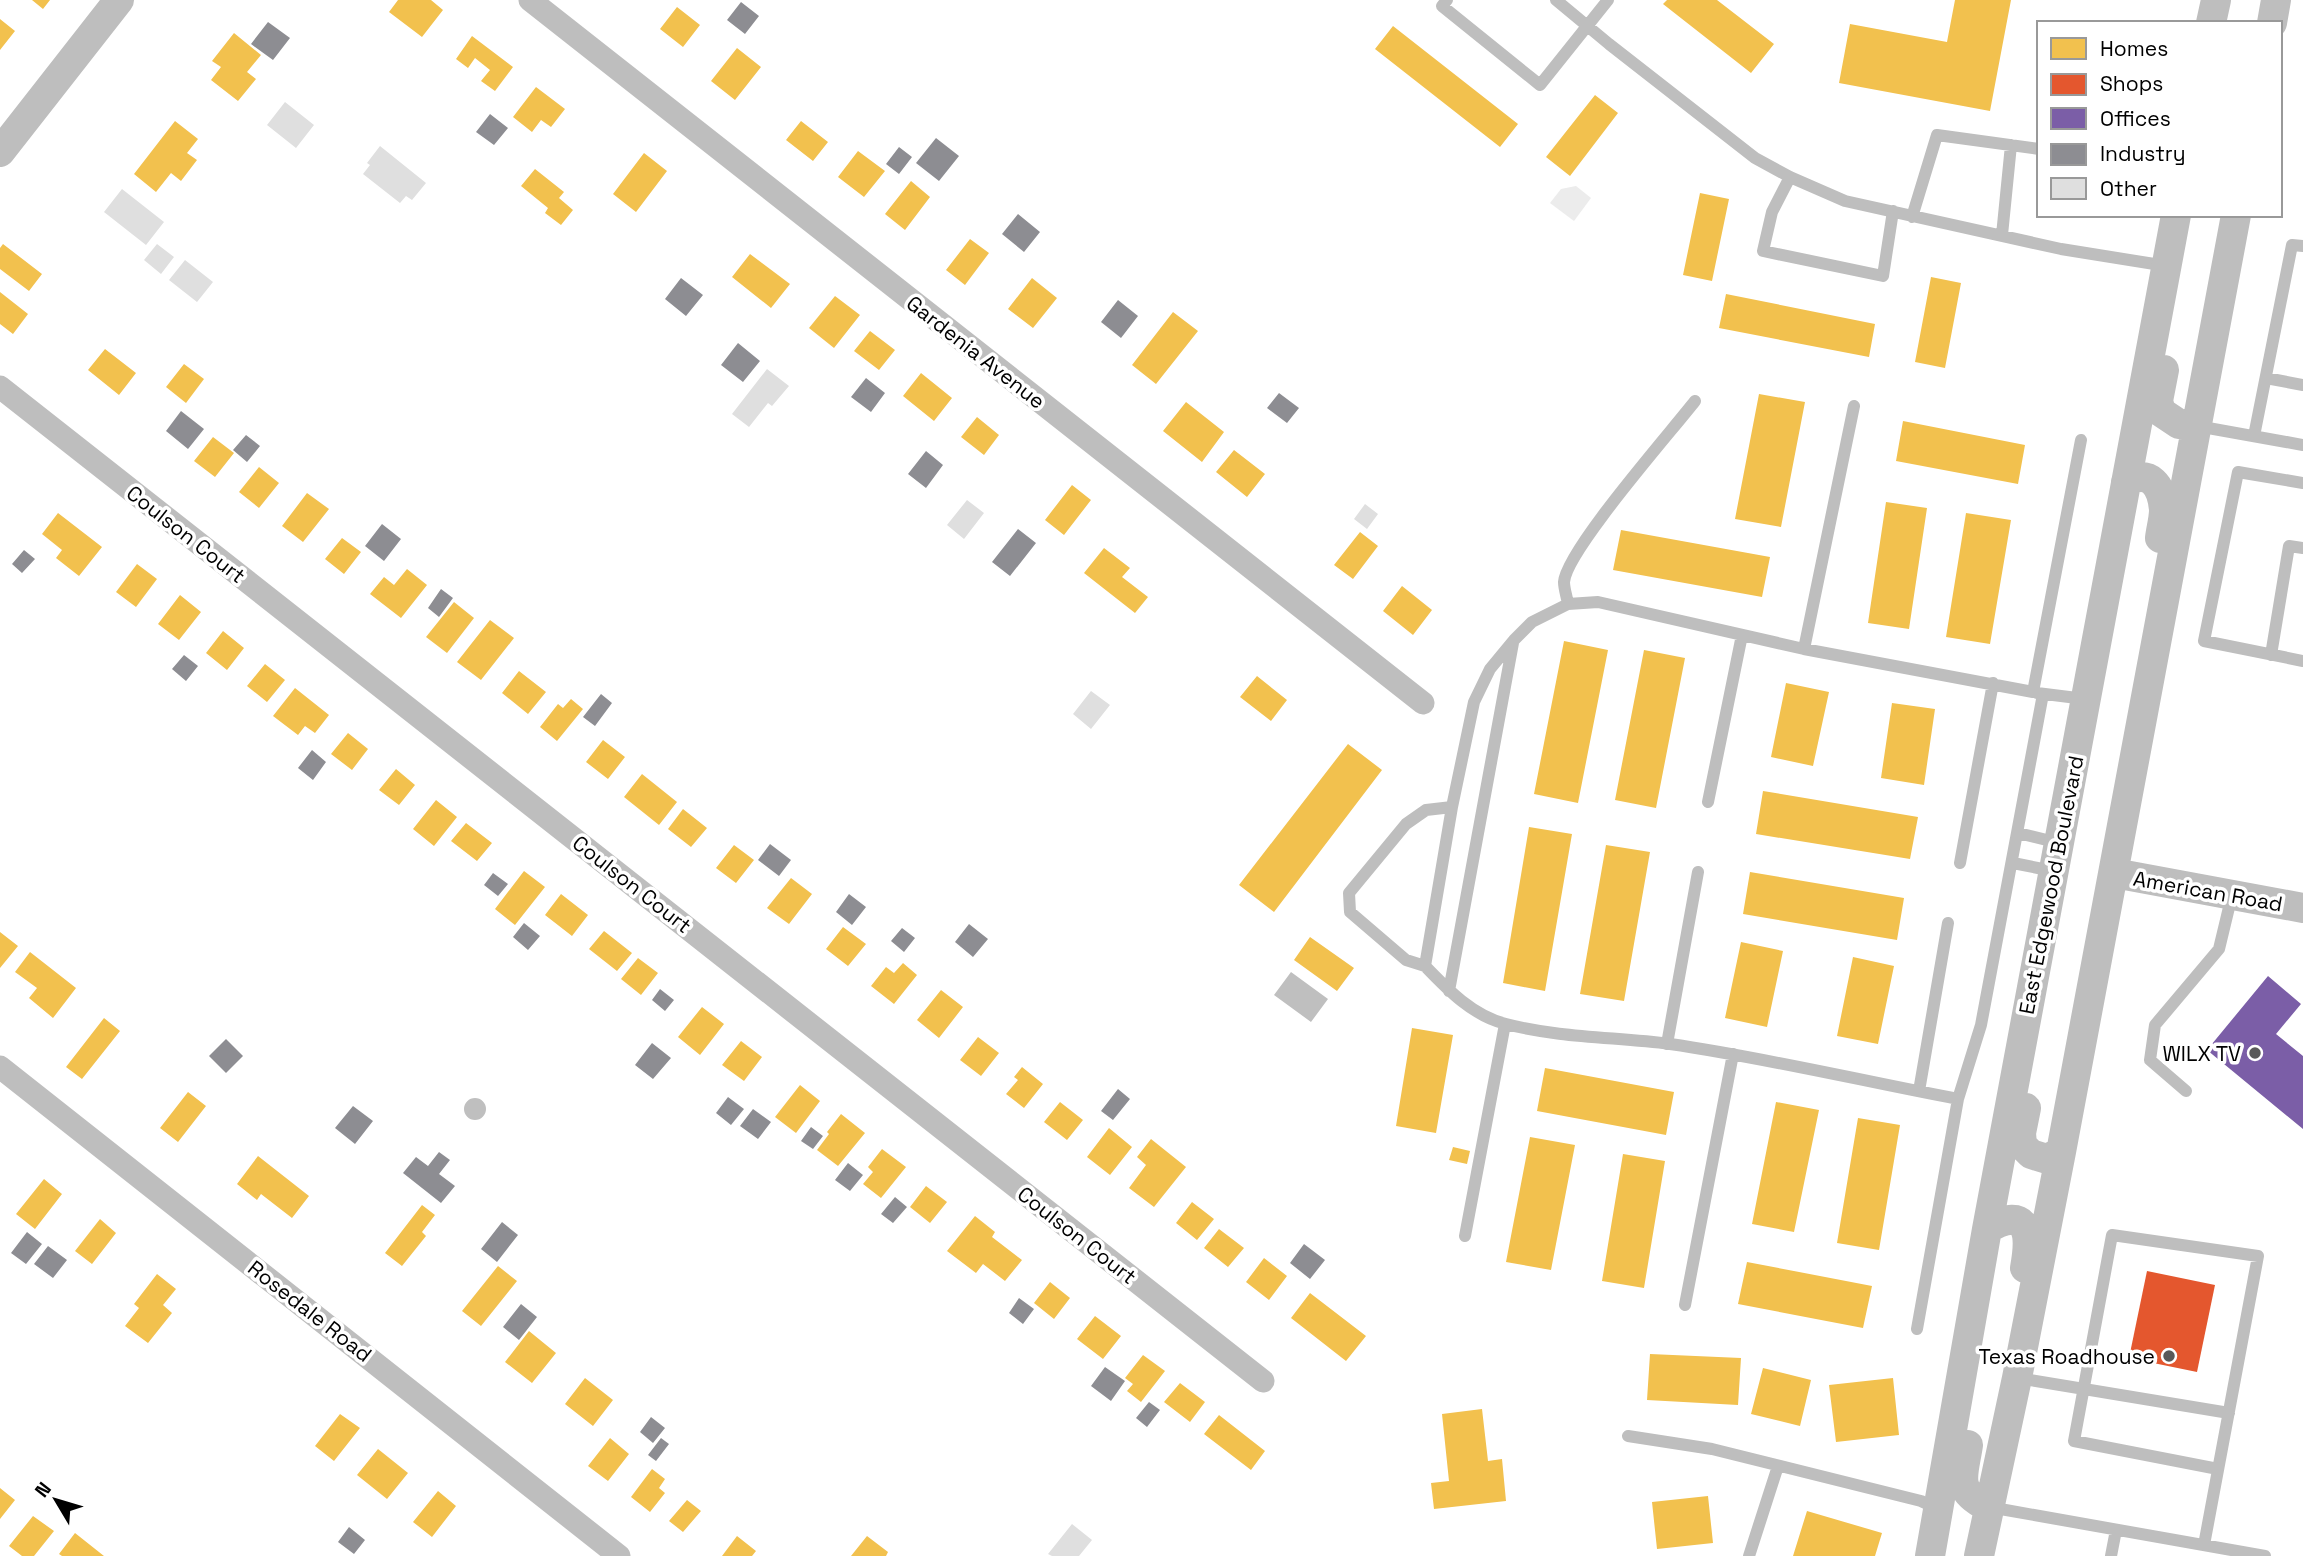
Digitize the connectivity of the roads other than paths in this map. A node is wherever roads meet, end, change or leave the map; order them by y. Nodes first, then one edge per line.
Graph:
1 (119, 0) edge
2 (530, 0) edge
3 (1447, 0) edge
4 (1556, 0) edge
5 (1608, 0) edge
6 (2216, 0) edge
7 (2276, 0) edge
8 (2211, 21) edge
9 (2272, 21) edge
10 (1588, 24) junction
11 (2011, 145) junction
12 (2037, 149) edge
13 (0, 152) edge
14 (1790, 177) junction
15 (1893, 211) junction
16 (1912, 216) junction
17 (2176, 217) edge
18 (2236, 217) edge
19 (2002, 235) junction
20 (2303, 246) edge
21 (2167, 266) junction
22 (2266, 378) junction
23 (2303, 385) edge
24 (0, 387) edge
25 (1695, 401) dead end
26 (1854, 406) dead end
27 (2197, 425) junction
28 (2254, 436) junction
29 (2081, 440) dead end
30 (2303, 444) edge
31 (2126, 482) junction
32 (2303, 482) edge
33 (2303, 548) edge
34 (1568, 604) junction
35 (1742, 635) junction
36 (1514, 640) junction
37 (1804, 649) junction
38 (2271, 655) junction
39 (2303, 661) edge
40 (1993, 684) junction
41 (2038, 693) junction
42 (2086, 699) junction
43 (1423, 703) dead end
44 (2134, 768) junction
45 (1708, 802) dead end
46 (1452, 807) junction
47 (2018, 834) junction
48 (2057, 857) junction
49 (1960, 863) dead end
50 (2012, 863) junction
51 (1698, 872) dead end
52 (2113, 873) junction
53 (2232, 895) junction
54 (2303, 908) edge
55 (2047, 909) junction
56 (1948, 923) dead end
57 (1425, 966) junction
58 (1449, 991) junction
59 (1505, 1024) junction
60 (1667, 1044) junction
61 (1733, 1054) junction
62 (0, 1067) edge
63 (1919, 1091) junction
64 (2186, 1091) dead end
65 (1958, 1099) junction
66 (2062, 1152) junction
67 (1987, 1229) junction
68 (1465, 1236) dead end
69 (1685, 1306) dead end
70 (1917, 1329) dead end
71 (1967, 1346) junction
72 (2017, 1378) junction
73 (1263, 1381) dead end
74 (2083, 1388) junction
75 (2228, 1413) junction
76 (1628, 1436) dead end
77 (1778, 1466) junction
78 (2218, 1469) junction
79 (1988, 1507) junction
80 (1938, 1509) junction
81 (2116, 1530) junction
82 (2204, 1545) junction
83 (619, 1556) edge
84 (1749, 1556) edge
85 (1930, 1556) edge
86 (1979, 1556) edge
87 (2111, 1556) edge
88 (2264, 1556) edge

1 - 13 street
2 - 43 street, Gardenia Avenue
3 - 10 lane
4 - 10 lane
5 - 10 lane
6 - 8 street
7 - 9 street
10 - 14 lane
11 - 12 lane
11 - 16 lane
11 - 19 lane
14 - 15 lane
14 - 15 lane
15 - 16 lane
16 - 19 lane
17 - 21 street, East Edgewood Boulevard
17 - 27 street
18 - 27 street
19 - 21 lane
20 - 22 lane
21 - 31 street, East Edgewood Boulevard
22 - 23 lane
22 - 28 lane
24 - 73 street, Coulson Court
25 - 34 lane
26 - 37 lane
27 - 28 lane
27 - 44 street
28 - 30 lane
29 - 41 lane
31 - 42 street, East Edgewood Boulevard
31 - 44 street
32 - 38 lane
33 - 38 lane
34 - 35 lane
34 - 36 lane
35 - 37 lane
35 - 45 lane
36 - 46 lane
36 - 58 lane
37 - 40 lane
38 - 39 lane
40 - 41 lane
40 - 49 lane
41 - 42 lane
41 - 47 lane
42 - 48 street, East Edgewood Boulevard
44 - 52 street
46 - 57 lane
46 - 57 lane
47 - 48 lane
47 - 50 lane
48 - 50 lane
48 - 55 street, East Edgewood Boulevard
50 - 65 lane
51 - 60 lane
52 - 53 street, American Road
52 - 66 street
53 - 54 street, American Road
53 - 64 lane
55 - 66 street
55 - 67 street, East Edgewood Boulevard
56 - 63 lane
57 - 58 lane
58 - 59 lane
59 - 60 lane
59 - 68 lane
60 - 61 lane
61 - 63 lane
61 - 69 lane
62 - 83 street, Rosedale Road
63 - 65 lane
65 - 70 lane
66 - 72 street
67 - 71 street, East Edgewood Boulevard
67 - 72 street
71 - 79 street
71 - 80 street, East Edgewood Boulevard
72 - 74 lane
72 - 79 street
74 - 75 lane
74 - 75 lane
74 - 78 lane
75 - 78 lane
76 - 77 lane
77 - 80 lane
77 - 84 lane
78 - 82 lane
79 - 81 lane
79 - 86 street
80 - 85 street, East Edgewood Boulevard
81 - 82 lane
81 - 87 lane
82 - 88 lane

